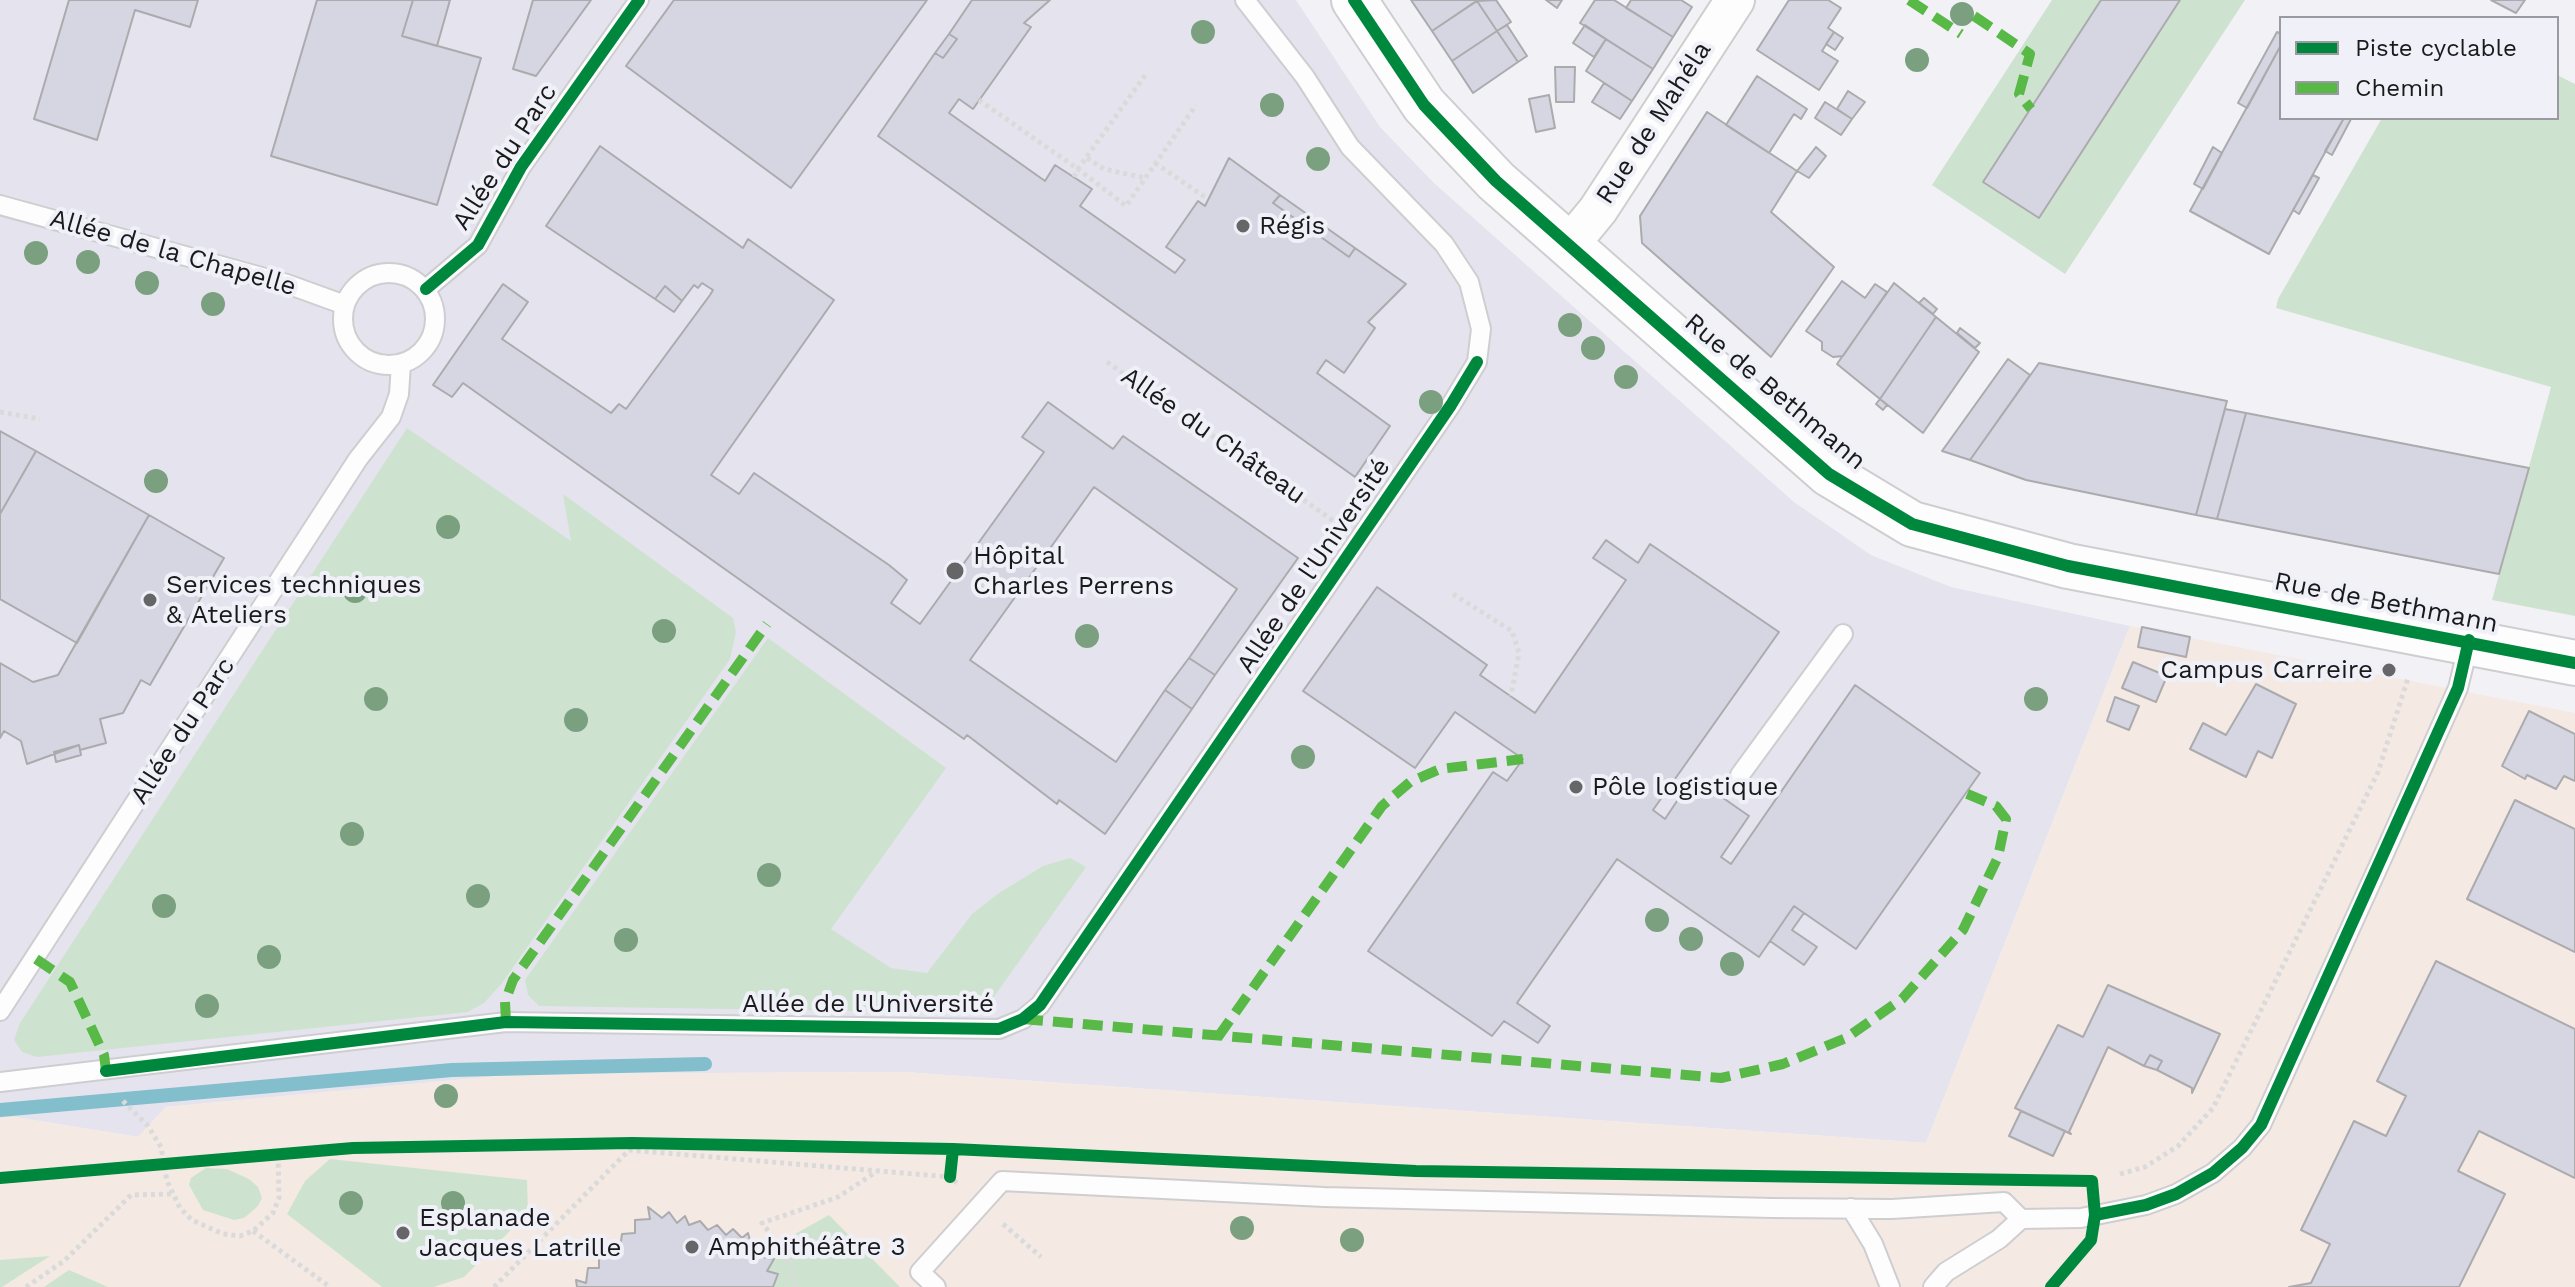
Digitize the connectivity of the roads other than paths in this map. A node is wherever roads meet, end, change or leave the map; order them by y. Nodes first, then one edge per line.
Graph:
1 (639, 0) edge
2 (1245, 0) edge
3 (1354, 0) edge
4 (1735, 0) edge
5 (0, 205) edge
6 (1570, 244) junction
7 (426, 289) junction
8 (345, 305) junction
9 (401, 364) junction
10 (1843, 634) dead end
11 (2469, 640) junction
12 (2575, 663) edge
13 (1740, 775) dead end
14 (0, 1011) edge
15 (0, 1082) edge
16 (1851, 1208) junction
17 (2021, 1219) junction
18 (936, 1287) edge
19 (1890, 1287) edge
20 (1933, 1287) edge

1 - 7 lane, Allée du Parc
2 - 15 lane, Allée de l'Université
3 - 6 street, Rue de Bethmann
4 - 6 street, Rue de Mahéla
5 - 8 lane, Allée de la Chapelle
6 - 11 street, Rue de Bethmann
7 - 8 lane
7 - 9 lane
8 - 9 lane
9 - 14 lane, Allée du Parc
10 - 13 lane
11 - 12 street, Rue de Bethmann
11 - 17 lane
16 - 17 lane
16 - 18 lane
16 - 19 lane
17 - 20 lane

